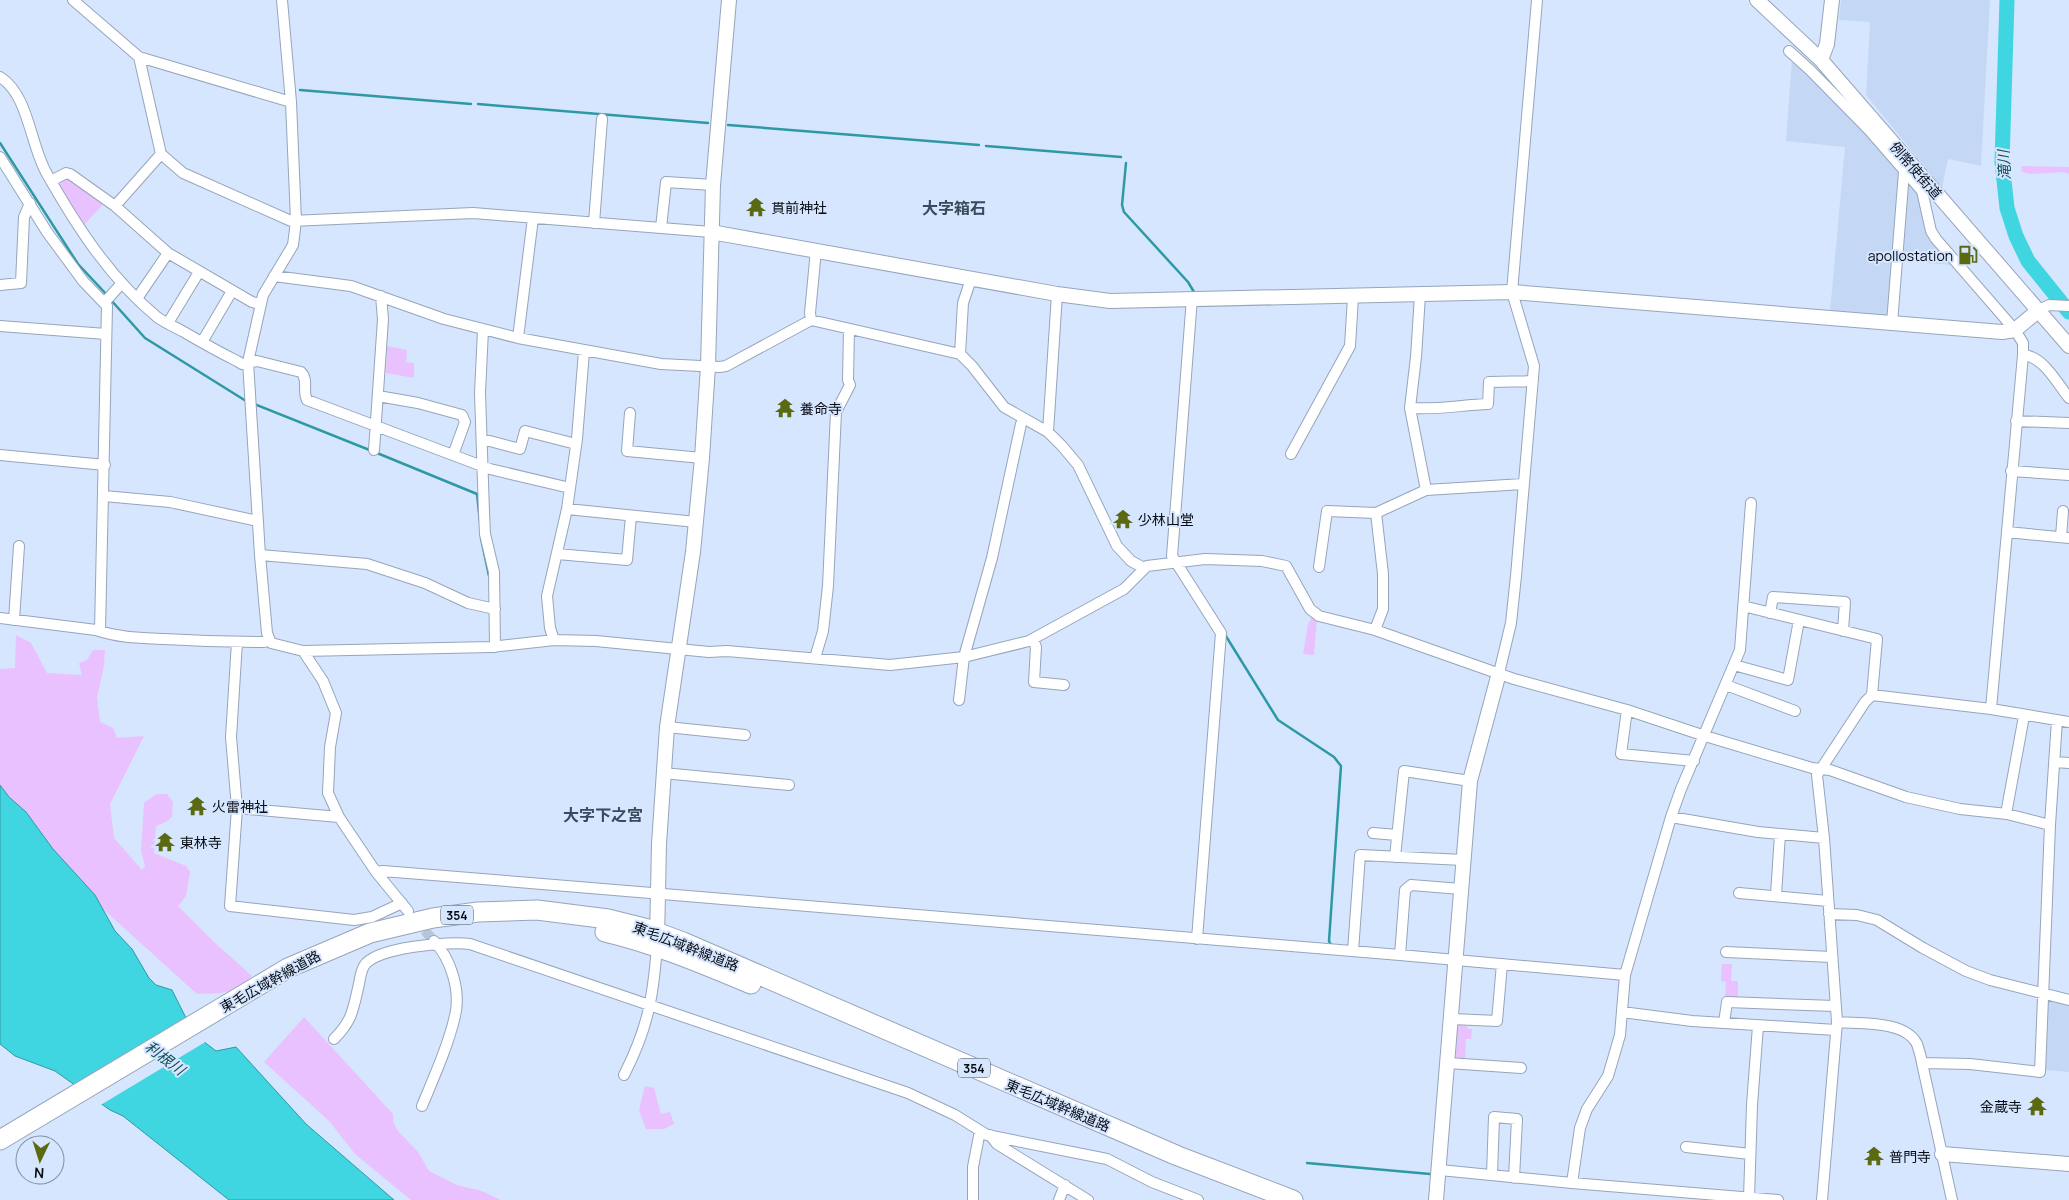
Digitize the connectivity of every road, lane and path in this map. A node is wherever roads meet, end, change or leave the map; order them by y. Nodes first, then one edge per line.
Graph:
1 (282, 0) edge
2 (729, 0) edge
3 (1536, 0) edge
4 (1757, 0) edge
5 (1832, 0) edge
6 (78, 2) edge
7 (1788, 51) dead end
8 (139, 57) junction
9 (1820, 60) junction
10 (0, 77) edge
11 (290, 102) junction
12 (602, 119) dead end
13 (161, 154) junction
14 (0, 157) edge
15 (1904, 172) junction
16 (51, 181) junction
17 (713, 185) junction
18 (1924, 186) junction
19 (30, 203) junction
20 (115, 206) junction
21 (533, 218) junction
22 (296, 221) junction
23 (594, 223) junction
24 (661, 228) junction
25 (711, 232) junction
26 (816, 250) junction
27 (168, 253) junction
28 (198, 272) junction
29 (274, 276) junction
30 (971, 279) junction
31 (122, 283) junction
32 (0, 284) edge
33 (0, 291) edge
34 (232, 291) junction
35 (1512, 292) junction
36 (1057, 294) junction
37 (1420, 295) junction
38 (381, 296) junction
39 (1353, 296) junction
40 (138, 297) junction
41 (1192, 298) junction
42 (104, 303) junction
43 (260, 304) junction
44 (2069, 306) edge
45 (2044, 308) junction
46 (811, 320) junction
47 (168, 323) junction
48 (1892, 323) junction
49 (0, 326) edge
50 (849, 329) junction
51 (483, 330) junction
52 (2015, 330) junction
53 (106, 334) junction
54 (518, 338) junction
55 (202, 342) junction
56 (2069, 346) edge
57 (584, 351) junction
58 (960, 354) junction
59 (2023, 355) junction
60 (248, 362) junction
61 (708, 366) junction
62 (1533, 381) junction
63 (378, 396) junction
64 (2069, 398) edge
65 (1410, 408) junction
66 (630, 413) dead end
67 (1024, 419) junction
68 (2016, 421) junction
69 (2069, 424) edge
70 (376, 426) junction
71 (1048, 432) junction
72 (482, 439) junction
73 (576, 444) junction
74 (374, 450) dead end
75 (1291, 454) dead end
76 (0, 455) edge
77 (453, 455) junction
78 (702, 458) junction
79 (105, 465) junction
80 (482, 466) junction
81 (2011, 471) junction
82 (2069, 475) edge
83 (1523, 484) junction
84 (570, 488) junction
85 (1426, 490) junction
86 (104, 496) junction
87 (1751, 503) dead end
88 (567, 510) junction
89 (2063, 512) dead end
90 (1376, 513) junction
91 (630, 516) junction
92 (258, 521) junction
93 (696, 522) junction
94 (2007, 532) junction
95 (2065, 538) edge
96 (19, 546) dead end
97 (260, 554) junction
98 (557, 554) junction
99 (1177, 562) junction
100 (1319, 567) dead end
101 (1144, 568) junction
102 (1743, 606) junction
103 (495, 609) junction
104 (1770, 613) junction
105 (0, 618) edge
106 (14, 620) junction
107 (1799, 620) junction
108 (1375, 630) junction
109 (1843, 630) junction
110 (100, 631) junction
111 (1032, 639) junction
112 (268, 640) junction
113 (554, 640) junction
114 (237, 642) junction
115 (495, 647) junction
116 (678, 649) junction
117 (303, 651) junction
118 (964, 657) junction
119 (815, 658) junction
120 (1734, 665) junction
121 (1499, 673) junction
122 (1064, 685) dead end
123 (1726, 685) junction
124 (1872, 695) junction
125 (959, 700) dead end
126 (1991, 709) junction
127 (1627, 710) junction
128 (1795, 711) dead end
129 (2024, 716) junction
130 (2056, 720) junction
131 (2069, 722) edge
132 (667, 727) junction
133 (745, 735) dead end
134 (1704, 736) junction
135 (1694, 761) junction
136 (2055, 762) junction
137 (2069, 763) edge
138 (1821, 768) junction
139 (663, 773) junction
140 (1470, 782) junction
141 (789, 786) dead end
142 (237, 808) junction
143 (2006, 814) junction
144 (339, 817) junction
145 (1672, 818) junction
146 (2050, 825) junction
147 (1373, 833) dead end
148 (1780, 834) junction
149 (1397, 835) junction
150 (1824, 838) junction
151 (1395, 857) junction
152 (1463, 860) junction
153 (376, 872) junction
154 (1461, 889) junction
155 (1739, 893) dead end
156 (658, 894) junction
157 (1776, 895) junction
158 (1828, 901) junction
159 (1829, 914) junction
160 (657, 939) junction
161 (1197, 939) junction
162 (435, 942) junction
163 (1353, 951) junction
164 (1726, 952) dead end
165 (1400, 955) junction
166 (1832, 958) junction
167 (1455, 960) junction
168 (1502, 964) junction
169 (1625, 975) junction
170 (270, 984) junction
171 (2044, 994) junction
172 (2069, 1000) edge
173 (651, 1005) junction
174 (1836, 1006) junction
175 (1622, 1012) junction
176 (1452, 1019) junction
177 (1724, 1023) junction
178 (1758, 1026) junction
179 (1836, 1026) junction
180 (334, 1038) dead end
181 (1448, 1063) junction
182 (1922, 1063) junction
183 (1521, 1068) dead end
184 (624, 1075) dead end
185 (422, 1106) dead end
186 (985, 1133) junction
187 (0, 1140) edge
188 (1686, 1146) dead end
189 (0, 1152) edge
190 (1750, 1154) junction
191 (1942, 1154) junction
192 (2069, 1164) edge
193 (1440, 1170) junction
194 (1492, 1176) junction
195 (1514, 1178) junction
196 (1572, 1183) junction
197 (1065, 1185) junction
198 (1693, 1196) edge
199 (1749, 1198) junction
200 (973, 1200) edge
201 (1059, 1200) edge
202 (1088, 1200) edge
203 (1198, 1200) edge
204 (1263, 1200) edge
205 (1293, 1200) edge
206 (1436, 1200) edge
207 (1778, 1200) edge
208 (1822, 1200) edge
209 (1952, 1200) edge

1 - 11 street
2 - 17 street
3 - 35 street
4 - 9 street, 例幣使街道
5 - 9 street
6 - 8 street
7 - 15 street
8 - 11 street
8 - 13 street
9 - 18 street, 例幣使街道
10 - 16 street
11 - 22 street
12 - 23 street
13 - 20 street
13 - 22 street
14 - 19 street
15 - 18 street
15 - 48 street
16 - 20 street
16 - 31 street
17 - 24 street
17 - 25 street
18 - 45 street, 例幣使街道
18 - 52 street
19 - 32 street
19 - 42 street
20 - 27 street
21 - 22 street
21 - 23 street
21 - 54 street
22 - 29 street
23 - 24 street
24 - 25 street
25 - 26 street
25 - 61 street
26 - 30 street
26 - 46 street
27 - 28 street
27 - 40 street
28 - 34 street
28 - 47 street
29 - 38 street
29 - 43 street
30 - 36 street
30 - 58 street
31 - 40 street
31 - 42 street
32 - 33 street
34 - 43 street
34 - 55 street
35 - 37 street
35 - 48 street
35 - 62 street
36 - 41 street
36 - 71 street
37 - 39 street
37 - 65 street
38 - 51 street
38 - 63 street
39 - 41 street
39 - 75 street
40 - 47 street
41 - 99 street
42 - 53 street
43 - 60 street
44 - 45 street
45 - 52 street
45 - 56 street, 例幣使街道
46 - 50 street
46 - 61 street
47 - 55 street
48 - 52 street
49 - 53 street
50 - 58 street
50 - 119 street
51 - 54 street
51 - 72 street
52 - 59 street
53 - 79 street
54 - 57 street
55 - 60 street
57 - 61 street
57 - 73 street
58 - 67 street
59 - 64 street
59 - 68 street
60 - 70 street
60 - 92 street
61 - 78 street
62 - 65 street
62 - 83 street
63 - 70 street
63 - 77 street
65 - 85 street
66 - 78 street
67 - 71 street
67 - 118 street
68 - 69 street
68 - 81 street
70 - 74 street
70 - 77 street
71 - 101 street
72 - 73 street
72 - 80 street
73 - 84 street
76 - 79 street
77 - 80 street
78 - 93 street
79 - 86 street
80 - 84 street
80 - 103 street
81 - 82 street
81 - 94 street
83 - 85 street
83 - 121 street
84 - 88 street
85 - 90 street
86 - 92 street
86 - 110 street
87 - 102 street
88 - 91 street
88 - 98 street
89 - 95 street
90 - 100 street
90 - 108 street
91 - 93 street
91 - 98 street
92 - 97 street
93 - 116 street
94 - 95 street
94 - 126 street
96 - 106 street
97 - 103 street
97 - 112 street
98 - 113 street
99 - 101 street
99 - 108 street
99 - 161 street
101 - 111 street
102 - 104 street
102 - 120 street
103 - 115 street
104 - 107 street
104 - 109 street
105 - 106 street
106 - 110 street
107 - 109 street
107 - 120 street
108 - 121 street
109 - 124 street
110 - 114 street
111 - 118 street
111 - 122 street
112 - 114 street
112 - 117 street
113 - 115 street
113 - 116 street
114 - 142 street
115 - 117 street
116 - 119 street
116 - 132 street
117 - 144 street
118 - 119 street
118 - 125 street
120 - 123 street
121 - 127 street
121 - 140 street
123 - 128 street
123 - 134 street
124 - 126 street
124 - 138 street
126 - 129 street
127 - 134 street
127 - 135 street
129 - 130 street
129 - 143 street
130 - 131 street
130 - 136 street
132 - 133 street
132 - 139 street
134 - 135 street
134 - 138 street
135 - 145 street
136 - 137 street
136 - 146 street
138 - 143 street
138 - 150 street
139 - 141 street
139 - 156 street
140 - 149 street
140 - 152 street
142 - 144 street
142 - 153 street
143 - 146 street
144 - 153 street
145 - 148 street
145 - 169 street
146 - 171 street
147 - 149 street
148 - 150 street
148 - 157 street
149 - 151 street
150 - 158 street
151 - 152 street
151 - 163 street
152 - 154 street
153 - 156 street
154 - 165 street
154 - 167 street
155 - 157 street
156 - 160 street
156 - 161 street
157 - 158 street
158 - 159 street
159 - 166 street
159 - 171 street
160 - 170 highway, 東毛広域幹線道路 / 354
160 - 173 street
160 - 204 highway, 東毛広域幹線道路 / 354
160 - 205 highway, 東毛広域幹線道路 / 354
161 - 163 street
162 - 173 street
162 - 180 street
162 - 185 street
163 - 165 street
164 - 166 street
165 - 167 street
166 - 174 street
167 - 168 street
167 - 176 street
168 - 169 street
168 - 176 street
169 - 175 street
170 - 187 highway, 東毛広域幹線道路 / 354
170 - 189 highway, 東毛広域幹線道路 / 354
171 - 172 street
171 - 182 street
173 - 184 street
173 - 186 street
174 - 177 street
174 - 179 street
175 - 177 street
175 - 196 street
176 - 181 street
177 - 178 street
178 - 179 street
178 - 190 street
179 - 182 street
179 - 208 street
181 - 183 street
181 - 193 street
182 - 191 street
186 - 197 street
186 - 200 street
186 - 203 street
188 - 190 street
190 - 199 street
191 - 192 street
191 - 209 street
193 - 194 street
193 - 206 street
194 - 195 street
194 - 195 street
195 - 196 street
196 - 198 street
197 - 201 street
197 - 202 street
198 - 199 street
199 - 207 street

